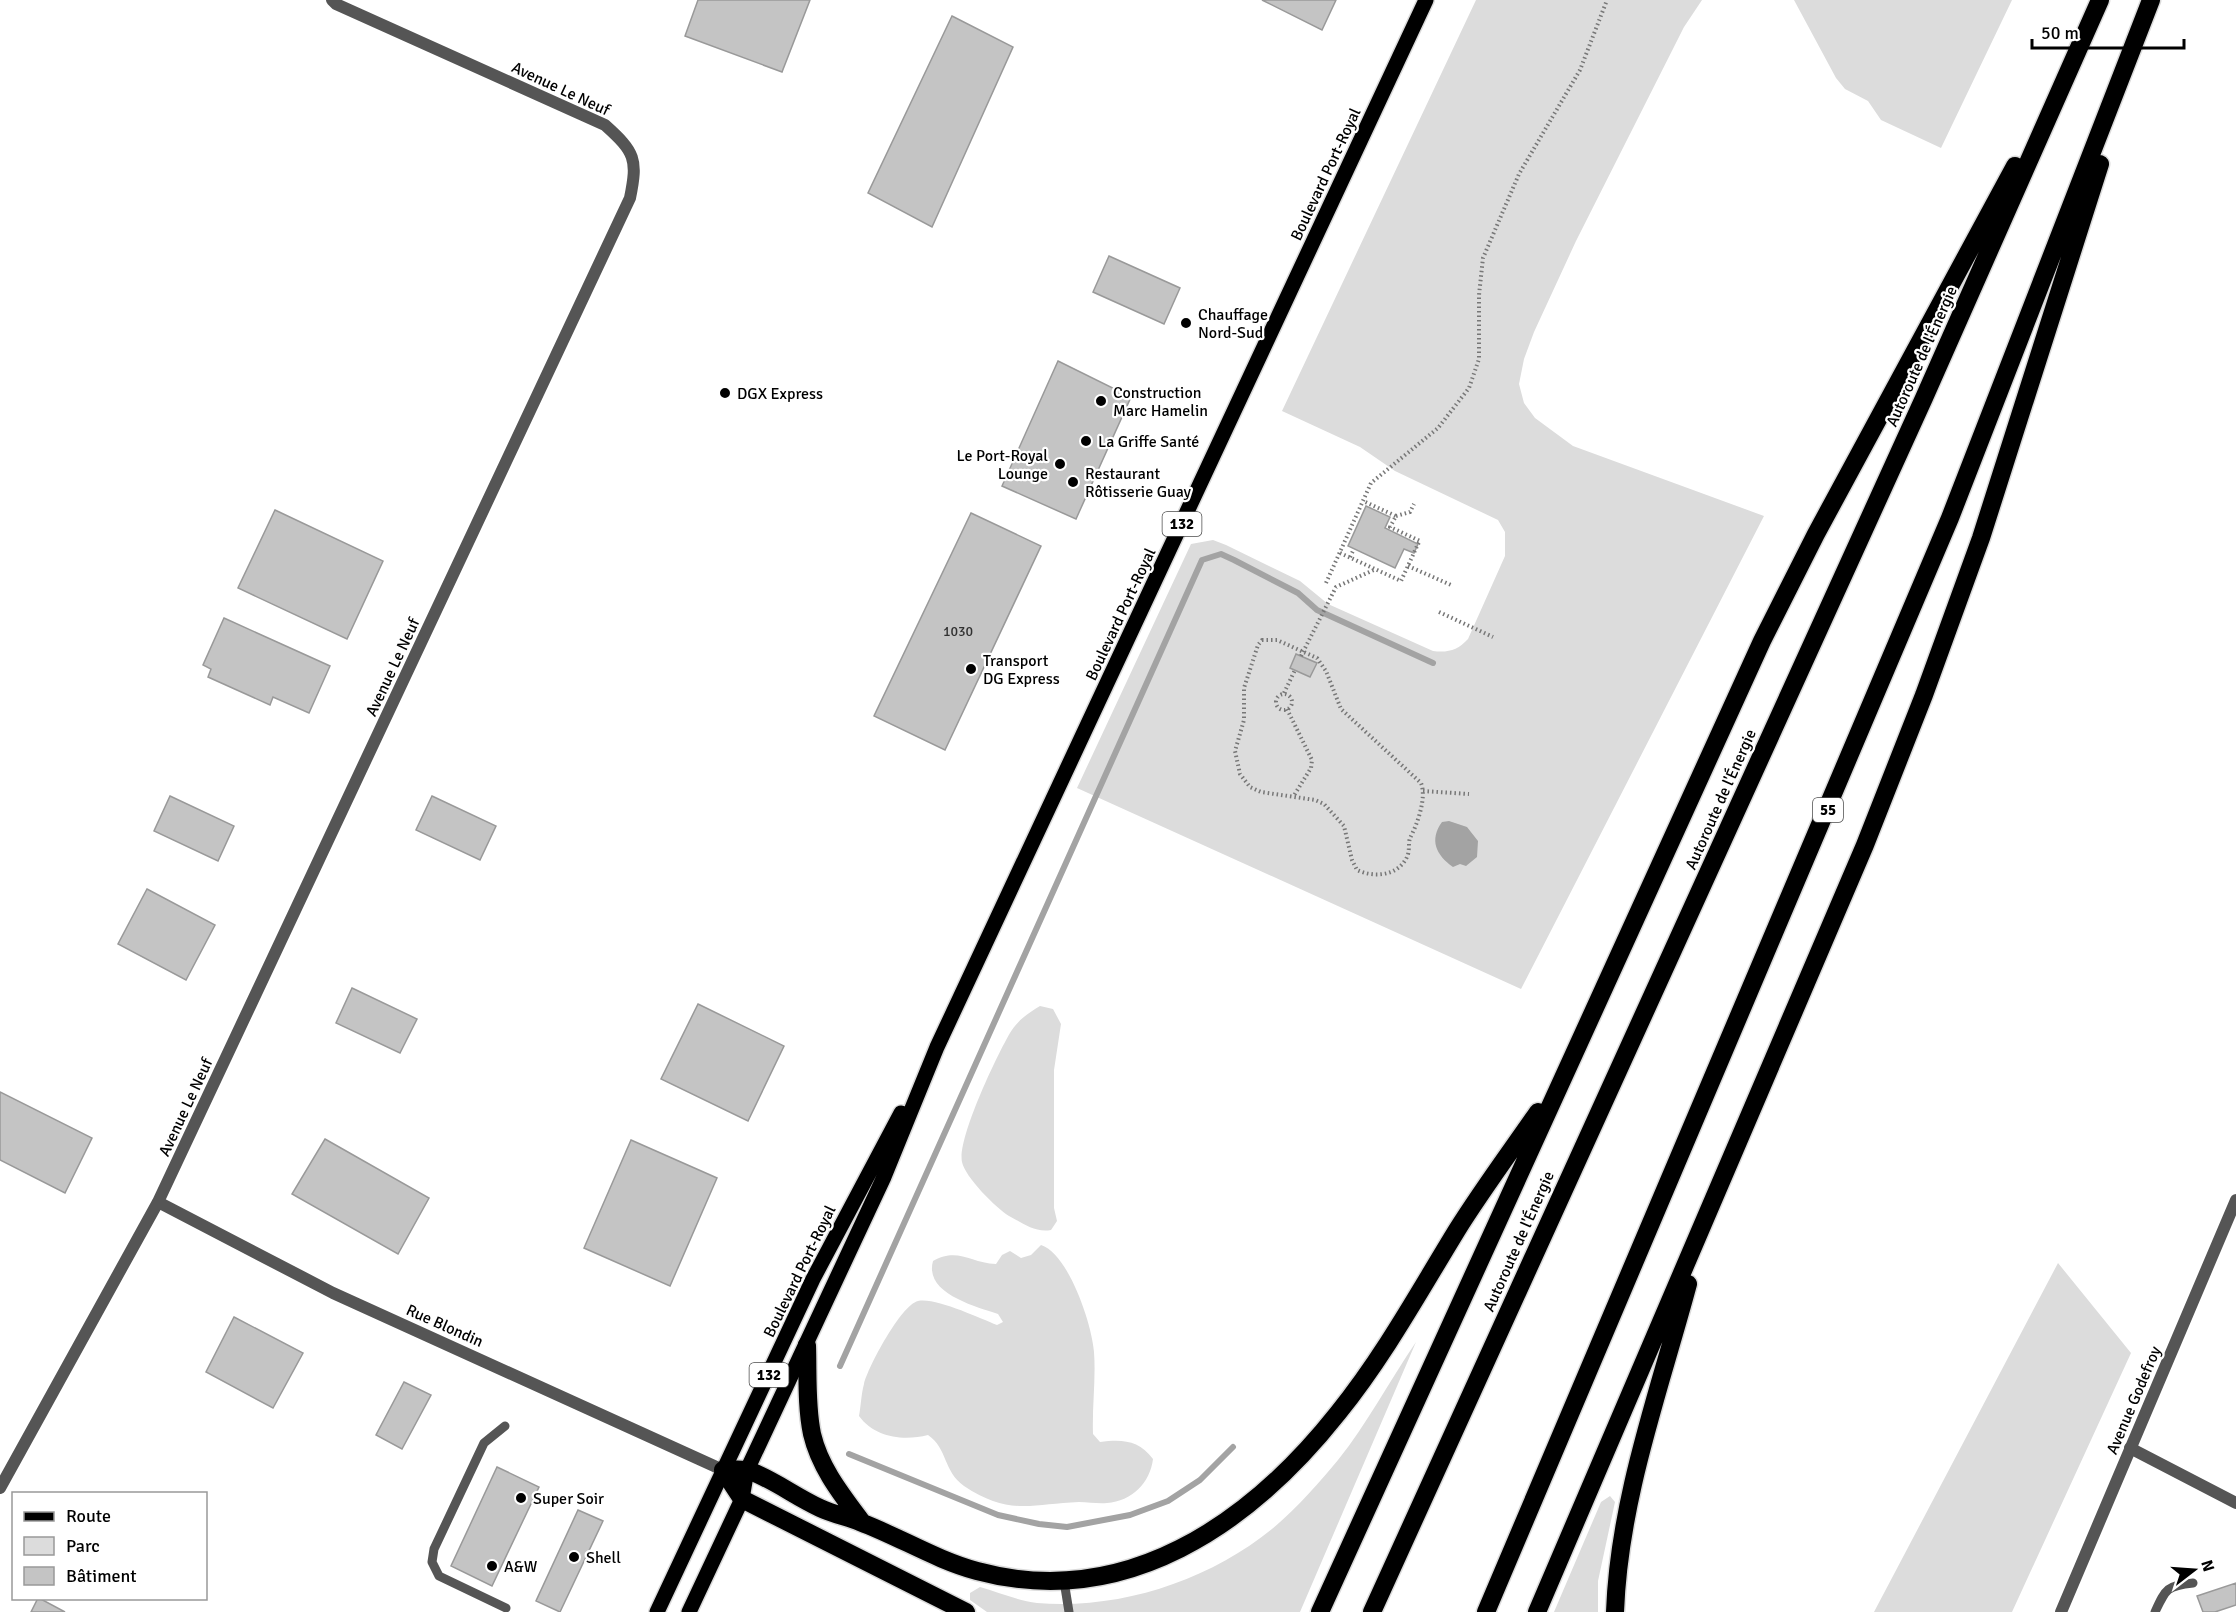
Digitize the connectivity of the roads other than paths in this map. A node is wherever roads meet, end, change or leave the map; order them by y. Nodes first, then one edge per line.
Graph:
1 (332, 0) edge
2 (1426, 0) edge
3 (2100, 0) edge
4 (2151, 0) edge
5 (2082, 43) junction
6 (937, 1047) junction
7 (1566, 1070) junction
8 (2236, 1200) edge
9 (158, 1202) junction
10 (1705, 1219) junction
11 (807, 1345) junction
12 (505, 1426) dead end
13 (2130, 1448) junction
14 (723, 1470) junction
15 (747, 1470) junction
16 (0, 1488) edge
17 (742, 1499) junction
18 (2236, 1503) edge
19 (862, 1522) junction
20 (1064, 1581) junction
21 (2193, 1583) dead end
22 (506, 1608) dead end
23 (657, 1612) edge
24 (688, 1612) edge
25 (966, 1612) edge
26 (1069, 1612) edge
27 (1320, 1612) edge
28 (1372, 1612) edge
29 (1486, 1612) edge
30 (1537, 1612) edge
31 (1615, 1612) edge
32 (2061, 1612) edge
33 (2155, 1612) edge

1 - 9 street, Avenue Le Neuf
2 - 6 main road, Boulevard Port-Royal / 132
3 - 5 highway, Autoroute de l'Énergie
4 - 10 highway
4 - 29 highway, 55
5 - 7 highway
5 - 28 highway, Autoroute de l'Énergie
6 - 11 main road, Boulevard Port-Royal / 132
6 - 14 main road, Boulevard Port-Royal / 132
7 - 20 highway
7 - 27 highway
8 - 13 street, Avenue Godefroy
9 - 14 street, Rue Blondin
9 - 16 street, Avenue Le Neuf
10 - 30 highway
10 - 31 highway
11 - 15 main road, Boulevard Port-Royal / 132
11 - 19 highway
12 - 22 lane
13 - 18 street
13 - 32 street, Avenue Godefroy
14 - 15 highway
14 - 17 highway
14 - 23 main road, Boulevard Port-Royal / 132
15 - 17 main road, Boulevard Port-Royal / 132
15 - 19 highway
17 - 24 main road, Boulevard Port-Royal / 132
17 - 25 highway
19 - 20 highway
20 - 26 lane
21 - 33 lane

